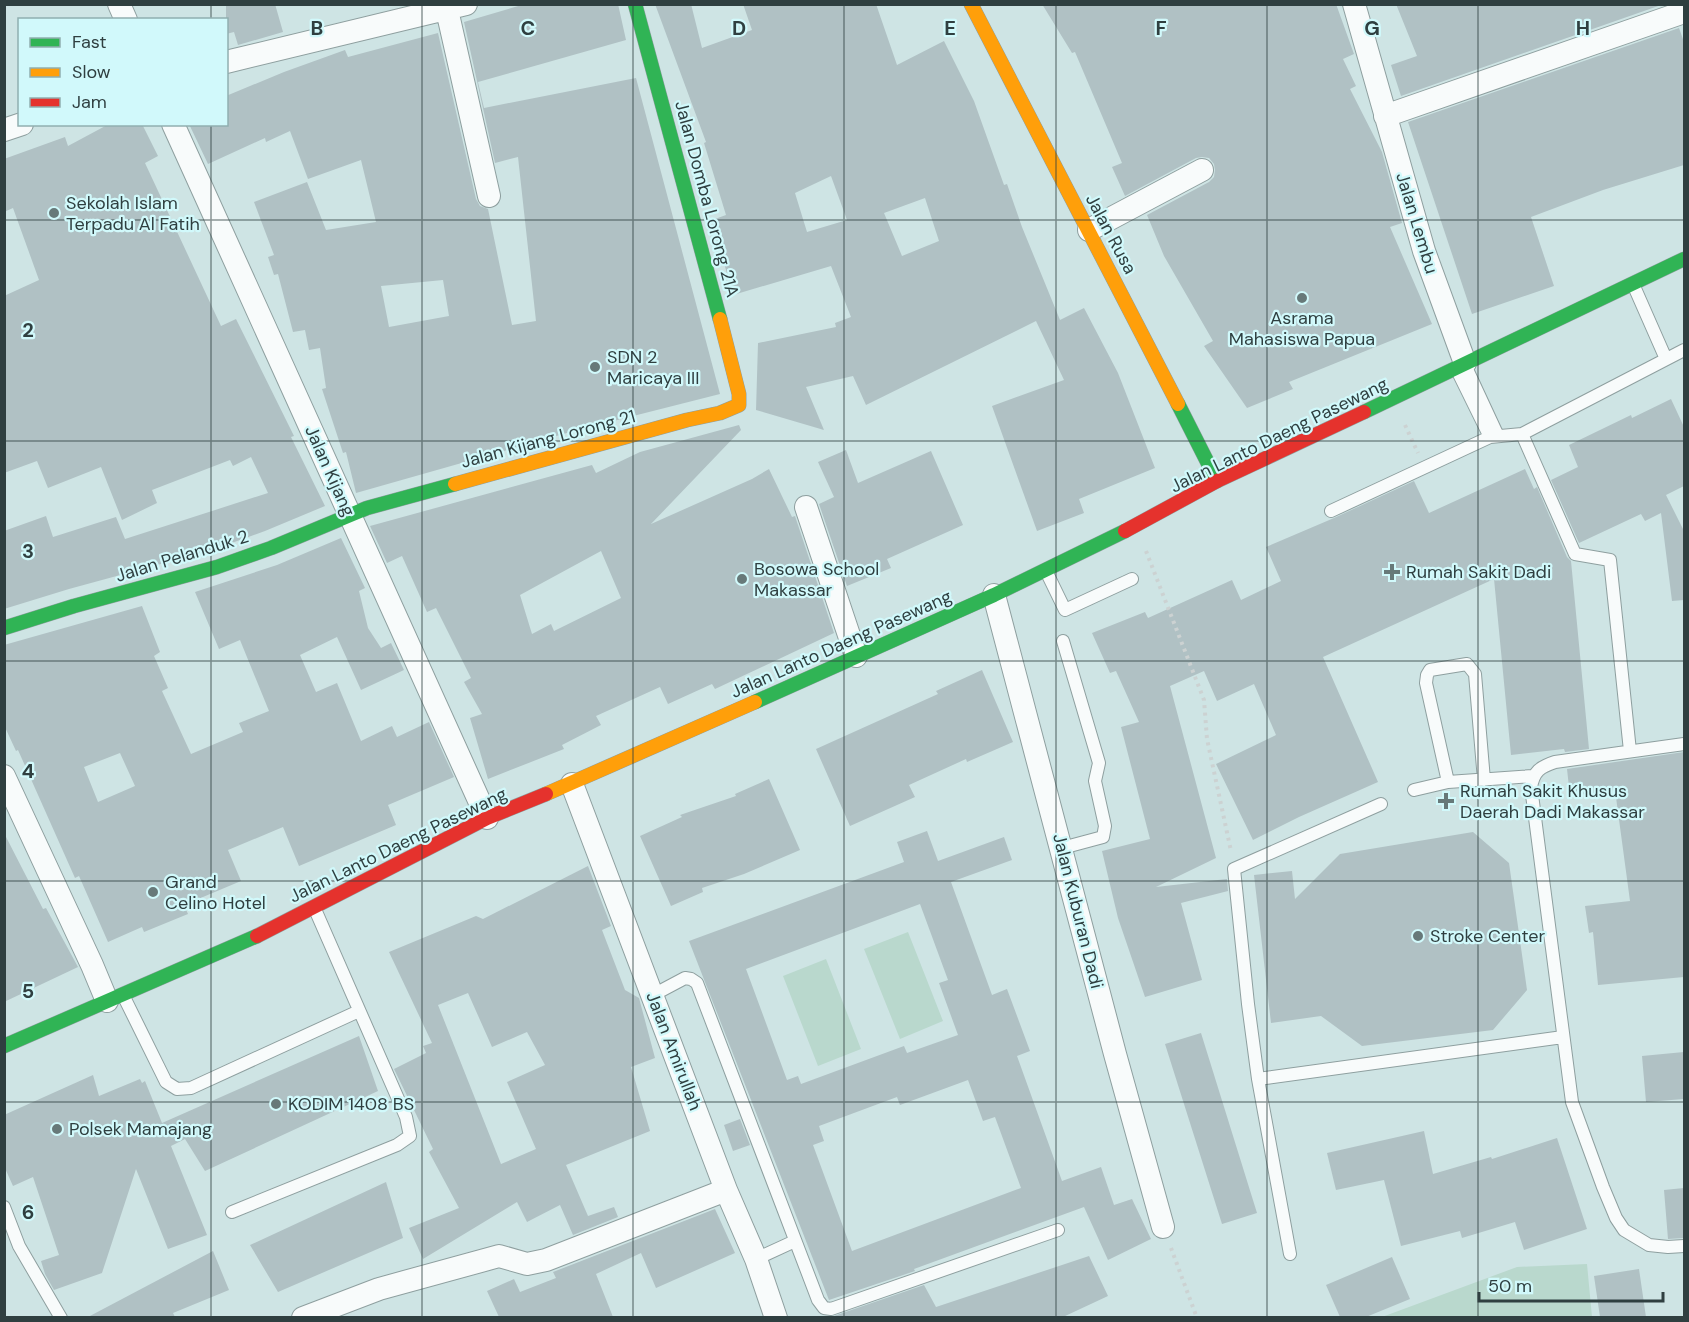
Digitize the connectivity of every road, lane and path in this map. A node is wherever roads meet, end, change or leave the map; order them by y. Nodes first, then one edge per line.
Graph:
1 (119, 4) edge
2 (635, 4) edge
3 (971, 4) edge
4 (1354, 4) edge
5 (456, 7) edge
6 (1684, 12) edge
7 (125, 18) edge
8 (228, 62) edge
9 (1385, 116) junction
10 (174, 126) edge
11 (1202, 170) dead end
12 (489, 196) dead end
13 (1089, 230) junction
14 (1684, 259) edge
15 (1633, 284) junction
16 (1684, 350) edge
17 (1666, 359) junction
18 (1460, 366) junction
19 (739, 405) joint
20 (1406, 428) dead end
21 (1522, 434) junction
22 (1494, 436) junction
23 (1425, 467) junction
24 (1217, 482) junction
25 (806, 507) dead end
26 (358, 511) junction
27 (1331, 512) dead end
28 (1136, 525) junction
29 (1046, 570) junction
30 (1132, 579) dead end
31 (994, 595) junction
32 (4, 628) edge
33 (1063, 641) dead end
34 (856, 656) junction
35 (1684, 744) edge
36 (1630, 751) junction
37 (4, 776) edge
38 (1533, 776) junction
39 (1484, 780) junction
40 (1448, 782) junction
41 (572, 784) junction
42 (1414, 790) dead end
43 (1381, 804) dead end
44 (487, 818) junction
45 (1062, 848) junction
46 (1234, 869) junction
47 (314, 906) junction
48 (653, 995) junction
49 (115, 998) junction
50 (359, 1011) junction
51 (1563, 1037) junction
52 (4, 1046) edge
53 (1258, 1079) junction
54 (726, 1190) junction
55 (4, 1207) edge
56 (232, 1212) dead end
57 (1163, 1227) joint
58 (1058, 1230) dead end
59 (795, 1241) junction
60 (1684, 1246) edge
61 (1290, 1254) dead end
62 (756, 1259) junction
63 (61, 1317) edge
64 (303, 1317) edge
65 (776, 1317) edge
66 (1197, 1317) edge

1 - 7 street
2 - 19 main road, Jalan Domba Lorong 21A
3 - 13 main road, Jalan Rusa
4 - 9 street, Jalan Lembu
5 - 8 street
5 - 12 street
6 - 9 street
9 - 18 street, Jalan Lembu
10 - 26 street, Jalan Kijang
11 - 13 street
13 - 24 main road, Jalan Rusa
14 - 15 main road, Jalan Lanto Daeng Pasewang
15 - 17 lane
15 - 18 main road, Jalan Lanto Daeng Pasewang
16 - 17 lane
17 - 21 lane
18 - 22 lane
18 - 24 main road, Jalan Lanto Daeng Pasewang
19 - 26 main road, Jalan Kijang Lorong 21
20 - 23 path
21 - 22 lane
21 - 36 lane
22 - 23 lane
23 - 27 lane
24 - 28 main road, Jalan Lanto Daeng Pasewang
25 - 34 street
26 - 32 main road, Jalan Pelanduk 2
26 - 44 street, Jalan Kijang
28 - 29 main road, Jalan Lanto Daeng Pasewang
28 - 46 path
29 - 30 lane
29 - 31 main road, Jalan Lanto Daeng Pasewang
31 - 34 main road, Jalan Lanto Daeng Pasewang
31 - 45 street, Jalan Kuburan Dadi
33 - 45 lane
34 - 41 main road, Jalan Lanto Daeng Pasewang
35 - 36 lane
36 - 38 lane
37 - 49 street
38 - 39 lane
38 - 51 lane
39 - 40 lane
39 - 40 lane
40 - 42 lane
41 - 44 main road, Jalan Lanto Daeng Pasewang
41 - 48 street, Jalan Amirullah
43 - 46 lane
44 - 47 main road, Jalan Lanto Daeng Pasewang
45 - 57 street, Jalan Kuburan Dadi
46 - 53 lane
47 - 49 main road, Jalan Lanto Daeng Pasewang
47 - 50 lane
48 - 54 street, Jalan Amirullah
48 - 59 lane
49 - 50 lane
49 - 52 main road, Jalan Lanto Daeng Pasewang
50 - 56 lane
51 - 53 lane
51 - 60 lane
53 - 61 lane
54 - 62 street, Jalan Amirullah
54 - 64 street
55 - 63 lane
57 - 66 path
58 - 59 lane
59 - 62 lane
62 - 65 street, Jalan Amirullah

